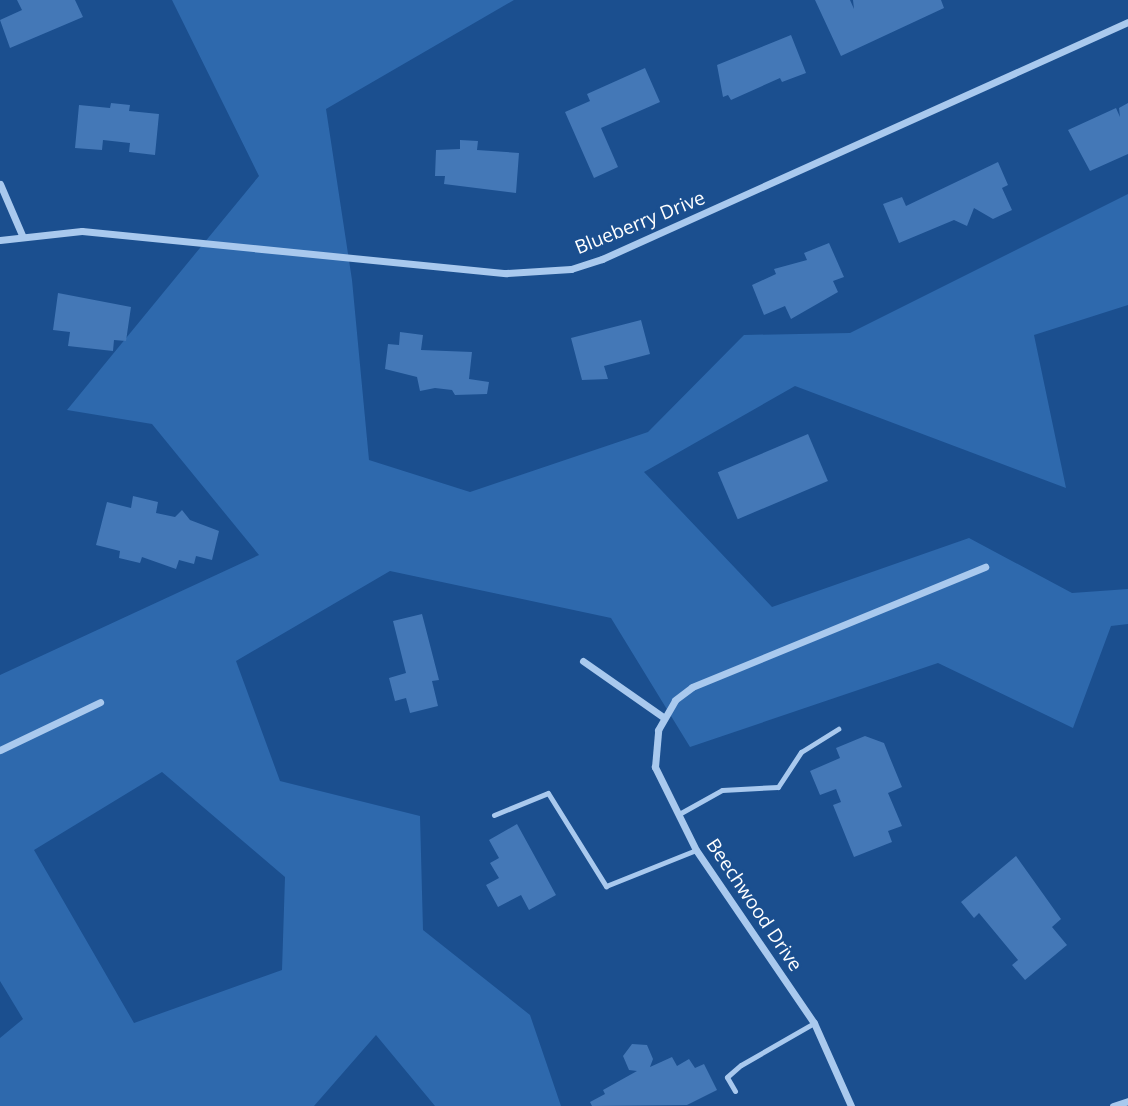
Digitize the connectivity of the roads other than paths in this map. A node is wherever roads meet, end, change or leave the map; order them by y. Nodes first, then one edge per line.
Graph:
1 (1128, 22) edge
2 (0, 184) edge
3 (22, 235) junction
4 (0, 240) edge
5 (985, 567) dead end
6 (583, 661) dead end
7 (100, 702) dead end
8 (663, 717) junction
9 (838, 729) dead end
10 (0, 750) edge
11 (679, 814) junction
12 (494, 815) dead end
13 (696, 850) junction
14 (814, 1023) junction
15 (735, 1091) dead end
16 (1128, 1101) edge
17 (850, 1106) edge
18 (1112, 1106) edge

1 - 3 street, Blueberry Drive
2 - 3 street
3 - 4 street, Blueberry Drive
5 - 8 street, Beechwood Drive
6 - 8 street
7 - 10 street
8 - 11 street, Beechwood Drive
9 - 11 lane
11 - 13 street, Beechwood Drive
12 - 13 lane
13 - 14 street, Beechwood Drive
14 - 15 lane
14 - 17 street, Beechwood Drive
16 - 18 street

